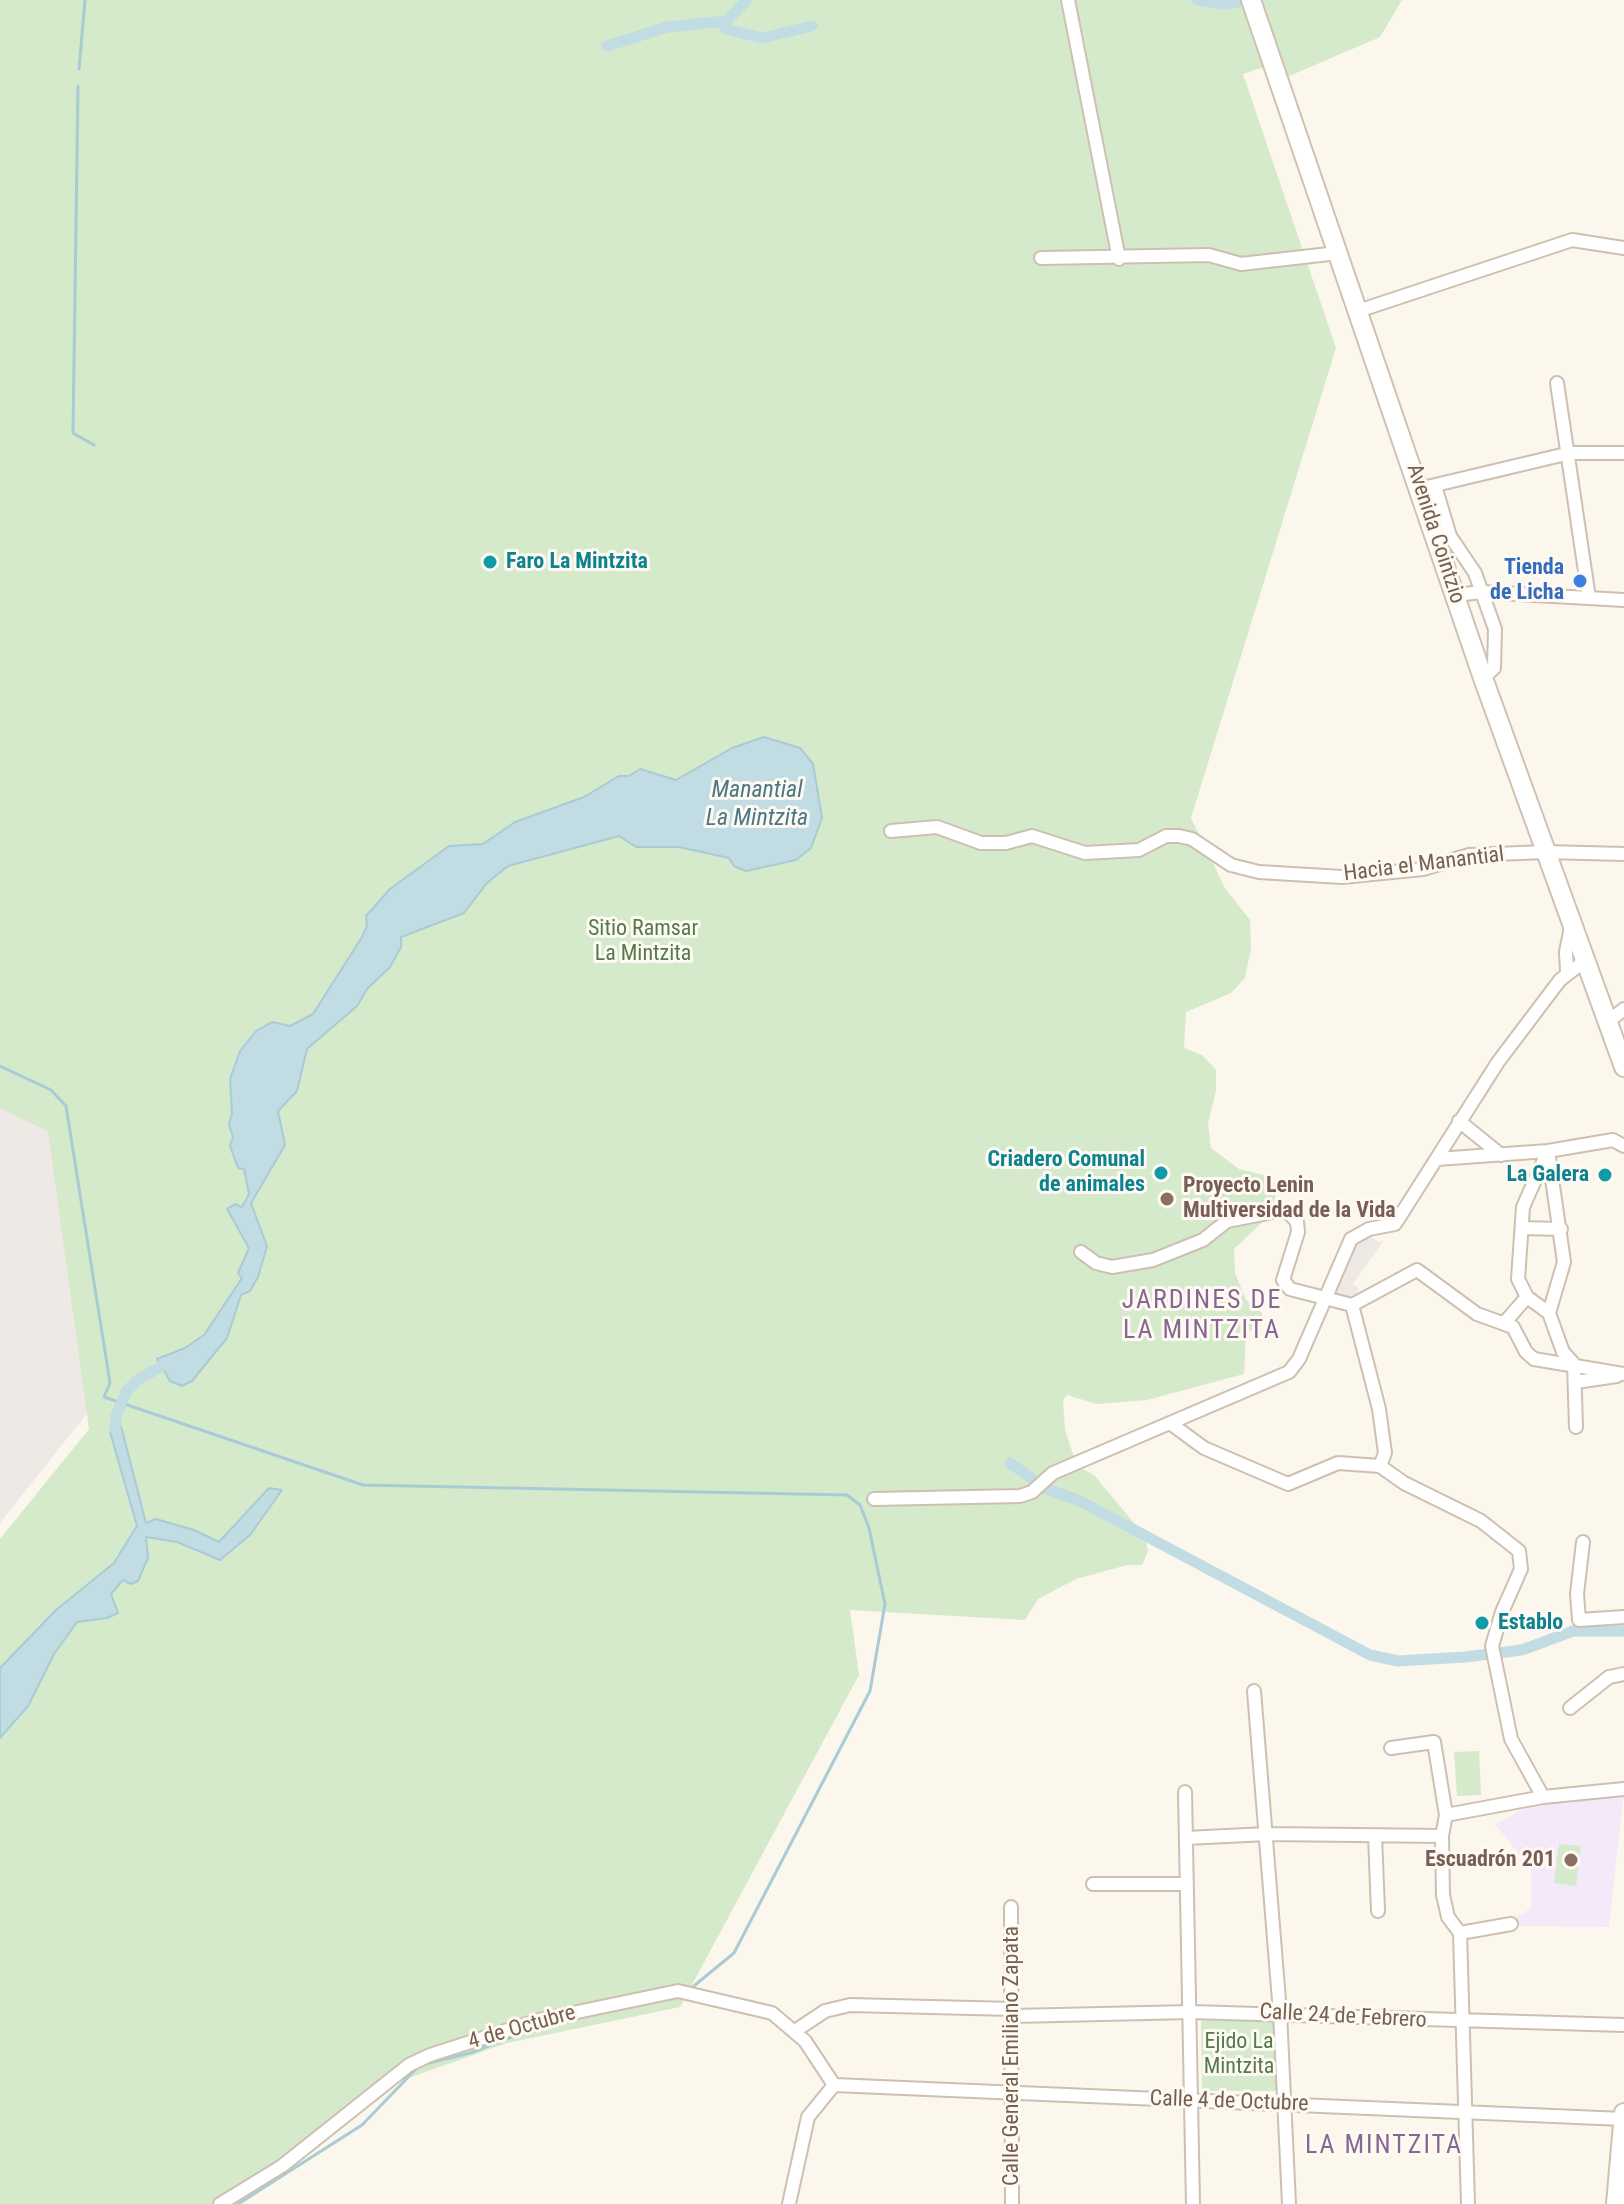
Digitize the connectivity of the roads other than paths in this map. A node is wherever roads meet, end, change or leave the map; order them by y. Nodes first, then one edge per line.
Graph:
1 (1068, 0) edge
2 (1252, 3) edge
3 (1624, 248) edge
4 (1338, 253) junction
5 (1041, 258) dead end
6 (1119, 259) junction
7 (1358, 311) junction
8 (1557, 383) dead end
9 (1570, 453) junction
10 (1624, 453) edge
11 (1428, 487) junction
12 (1482, 592) junction
13 (1455, 595) junction
14 (1589, 598) junction
15 (1624, 600) edge
16 (1483, 678) junction
17 (891, 831) dead end
18 (1546, 852) junction
19 (1624, 854) edge
20 (1573, 920) junction
21 (1587, 959) junction
22 (1567, 972) junction
23 (1624, 1009) edge
24 (1609, 1021) junction
25 (1624, 1067) edge
26 (1459, 1121) junction
27 (1624, 1146) edge
28 (1548, 1151) junction
29 (1501, 1155) junction
30 (1437, 1159) junction
31 (1522, 1228) junction
32 (1561, 1229) junction
33 (1081, 1252) dead end
34 (1527, 1297) junction
35 (1323, 1298) junction
36 (1352, 1305) junction
37 (1549, 1313) junction
38 (1505, 1322) junction
39 (1574, 1364) junction
40 (1624, 1375) edge
41 (1576, 1382) junction
42 (1170, 1423) junction
43 (1576, 1427) dead end
44 (1380, 1466) junction
45 (874, 1499) dead end
46 (1583, 1542) dead end
47 (1624, 1617) edge
48 (1624, 1674) edge
49 (1254, 1691) dead end
50 (1570, 1708) dead end
51 (1391, 1748) dead end
52 (1624, 1789) edge
53 (1185, 1792) dead end
54 (1543, 1797) junction
55 (1446, 1815) junction
56 (1267, 1834) junction
57 (1375, 1836) junction
58 (1442, 1836) junction
59 (1186, 1838) junction
60 (1093, 1884) dead end
61 (1187, 1884) junction
62 (1011, 1907) dead end
63 (1378, 1911) dead end
64 (1511, 1924) dead end
65 (1460, 1933) junction
66 (1013, 2012) junction
67 (1191, 2012) junction
68 (1280, 2013) junction
69 (1465, 2023) junction
70 (1624, 2025) edge
71 (795, 2031) junction
72 (834, 2085) junction
73 (1014, 2093) junction
74 (1193, 2100) junction
75 (1283, 2104) junction
76 (1464, 2111) junction
77 (1624, 2113) edge
78 (1623, 2119) edge
79 (220, 2204) edge
80 (789, 2204) edge
81 (1012, 2204) edge
82 (1193, 2204) edge
83 (1289, 2204) edge
84 (1468, 2204) edge
85 (1616, 2204) edge

1 - 6 street
2 - 4 main road, Avenida Cointzio
3 - 7 street
4 - 6 street
4 - 7 main road, Avenida Cointzio
5 - 6 street
7 - 11 main road, Avenida Cointzio
8 - 9 street
9 - 10 street
9 - 11 street
9 - 14 street
11 - 12 street
11 - 13 main road, Avenida Cointzio
12 - 13 street
12 - 14 street
12 - 16 street
13 - 16 main road, Avenida Cointzio
14 - 15 street
16 - 18 main road, Avenida Cointzio
17 - 18 street, Hacia el Manantial
18 - 19 street, Hacia el Manantial
18 - 20 main road, Avenida Cointzio
20 - 21 main road, Avenida Cointzio
20 - 22 street
21 - 22 street
21 - 24 main road, Avenida Cointzio
22 - 26 street
23 - 24 street
24 - 25 main road, Avenida Cointzio
26 - 29 street
26 - 30 street
27 - 28 street
28 - 29 street
28 - 31 street
28 - 32 street
29 - 30 street
30 - 35 street
31 - 32 street
31 - 34 street
32 - 37 street
33 - 35 street
34 - 37 street
34 - 38 street
35 - 36 street
35 - 42 street
36 - 38 street
36 - 44 street
37 - 39 street
38 - 39 street
39 - 40 street
39 - 41 street
40 - 41 street
41 - 43 street
42 - 44 street
42 - 45 street
44 - 54 street
46 - 47 street
48 - 50 street
49 - 56 street
51 - 55 street
52 - 54 street
53 - 59 street
54 - 55 street
55 - 58 street
56 - 57 street
56 - 59 street
56 - 68 street
57 - 58 street
57 - 63 street
58 - 65 street
59 - 61 street
60 - 61 street
61 - 67 street
62 - 66 street, Calle General Emiliano Zapata
64 - 65 street
65 - 69 street
66 - 67 street, Calle 24 de Febrero
66 - 71 street, Calle 24 de Febrero
66 - 73 street, Calle General Emiliano Zapata
67 - 68 street, Calle 24 de Febrero
67 - 74 street
68 - 69 street, Calle 24 de Febrero
68 - 75 street
69 - 70 street, Calle 24 de Febrero
69 - 76 street
71 - 72 street, 4 de Octubre
71 - 79 street, 4 de Octubre
72 - 73 street, Calle 4 de Octubre
72 - 80 street
73 - 74 street, Calle 4 de Octubre
73 - 81 street, Calle General Emiliano Zapata
74 - 75 street, Calle 4 de Octubre
74 - 82 street
75 - 76 street, Calle 4 de Octubre
75 - 83 street
76 - 78 street, Calle 4 de Octubre
76 - 84 street
77 - 78 main road
78 - 85 main road

